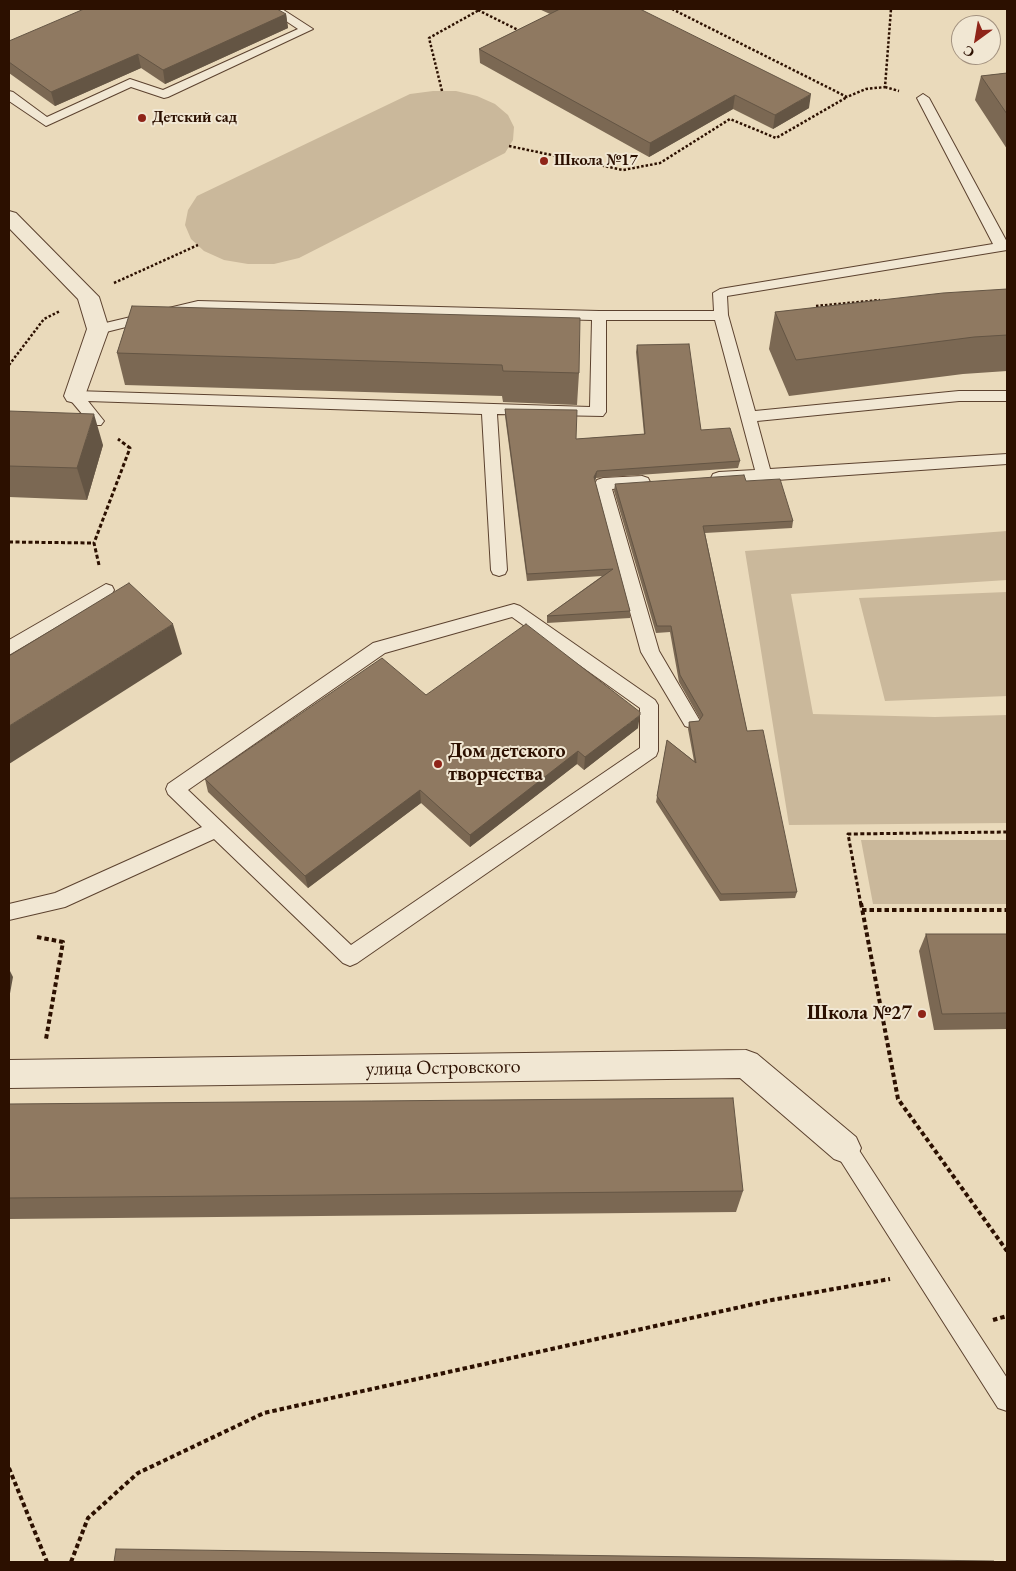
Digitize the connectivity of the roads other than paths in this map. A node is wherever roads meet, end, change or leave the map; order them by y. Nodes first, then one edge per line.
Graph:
1 (274, 9) edge
2 (9, 95) edge
3 (923, 98) dead end
4 (9, 217) edge
5 (1005, 246) edge
6 (721, 315) junction
7 (599, 316) junction
8 (98, 329) junction
9 (75, 396) junction
10 (1007, 396) edge
11 (489, 409) junction
12 (750, 417) junction
13 (58, 420) edge
14 (1007, 459) edge
15 (764, 475) junction
16 (707, 478) edge
17 (660, 481) edge
18 (499, 570) dead end
19 (106, 590) road end
20 (9, 648) edge
21 (691, 720) edge
22 (216, 829) junction
23 (9, 912) edge
24 (9, 1074) edge
25 (845, 1148) joint
26 (1007, 1399) edge

1 - 2 lane
3 - 5 lane
4 - 8 street
5 - 6 lane
6 - 7 lane
6 - 12 lane
7 - 8 lane
7 - 11 lane
8 - 9 street
9 - 11 lane
9 - 13 lane
10 - 12 lane
11 - 18 lane
12 - 15 lane
14 - 15 lane
15 - 16 lane
17 - 21 lane
19 - 20 lane
22 - 22 lane
22 - 23 lane
24 - 25 street, улица Островского
25 - 26 lane

